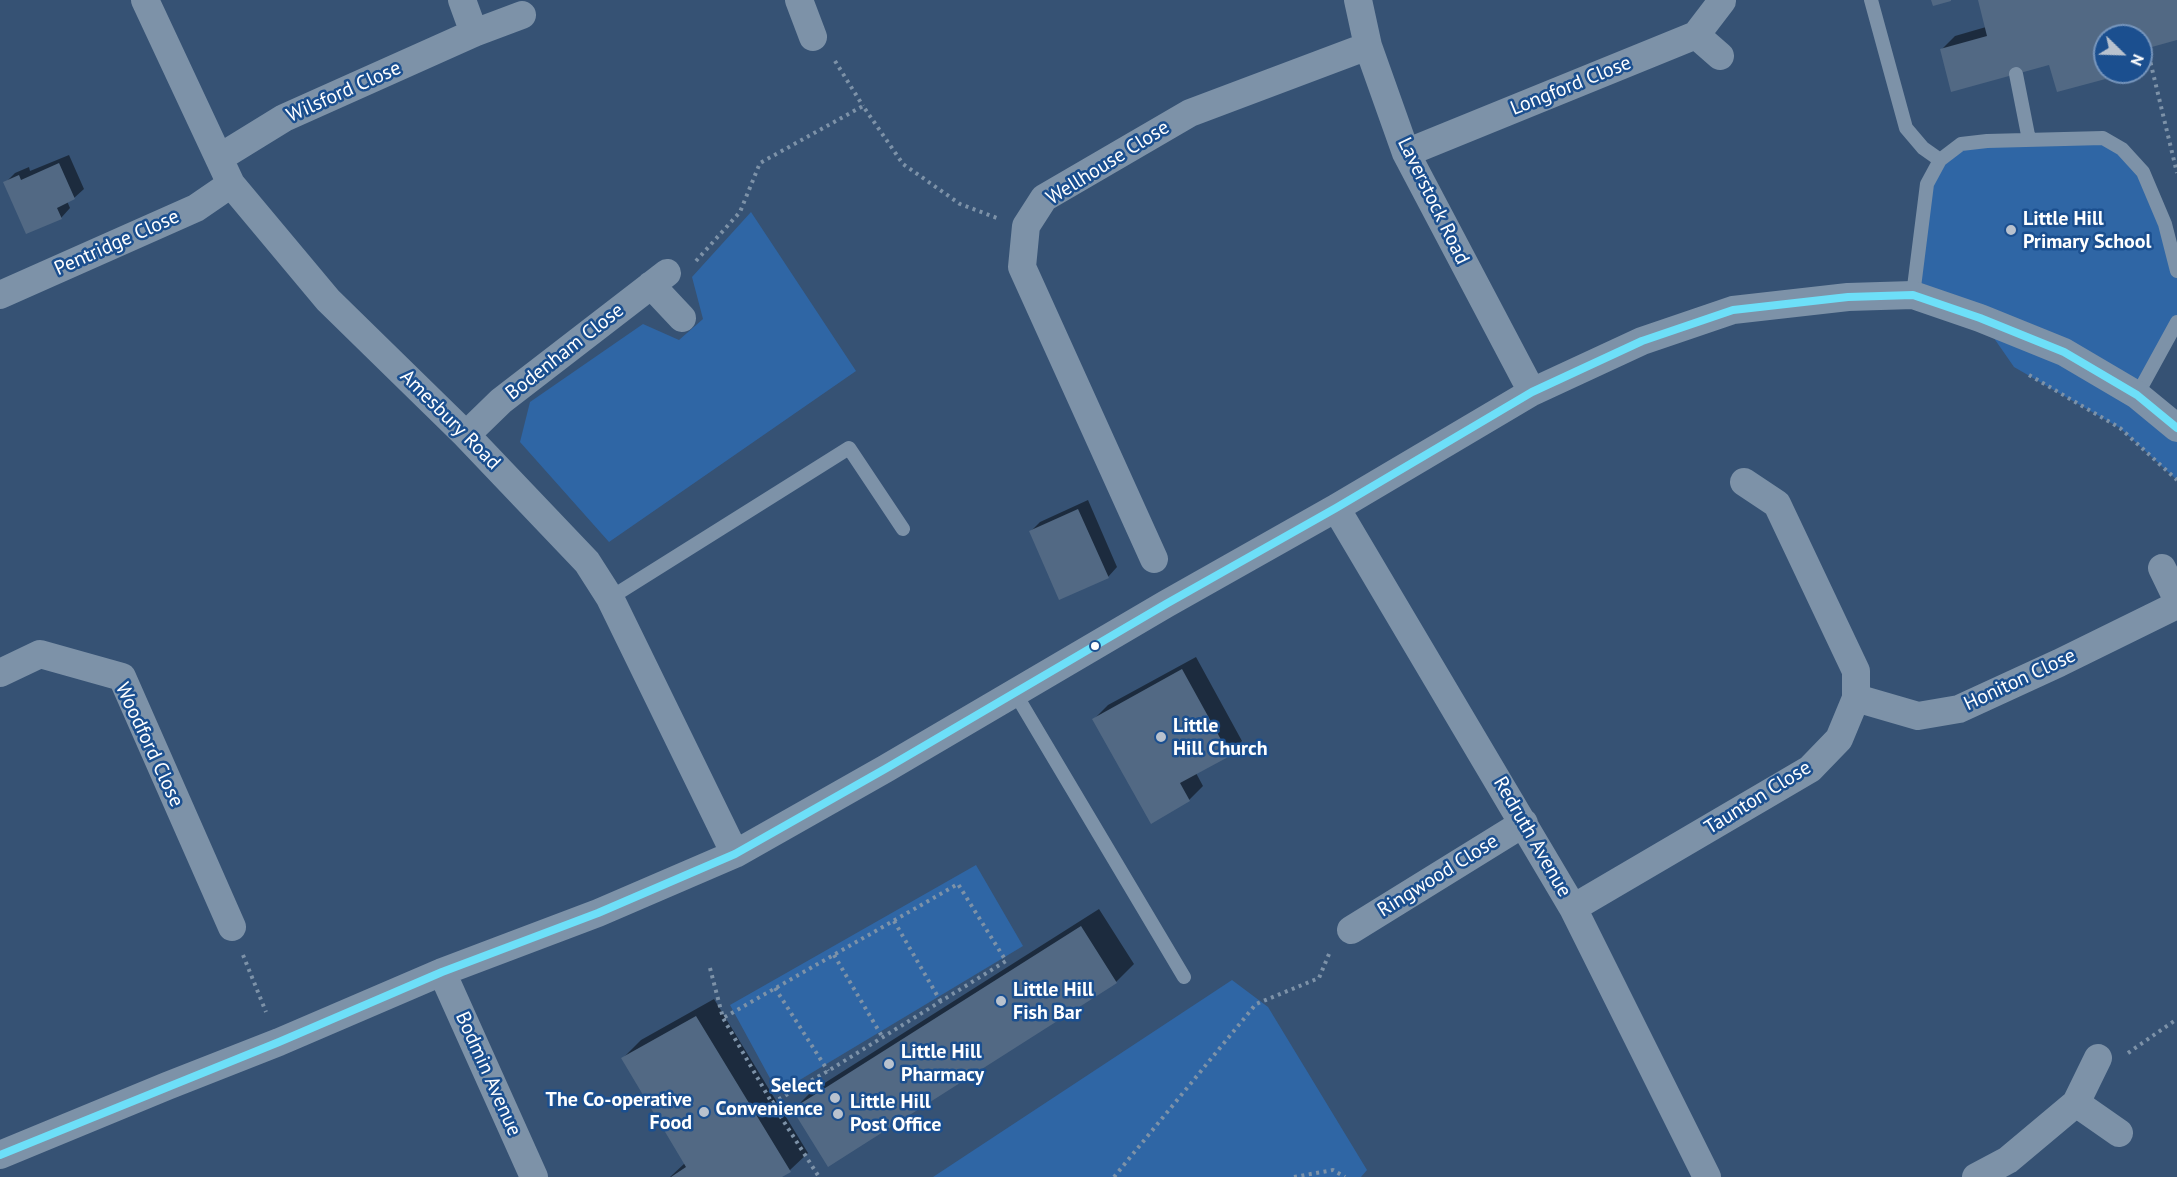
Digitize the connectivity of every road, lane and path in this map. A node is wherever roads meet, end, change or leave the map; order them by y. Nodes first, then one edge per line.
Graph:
1 (145, 0) edge
2 (462, 0) edge
3 (799, 0) edge
4 (1358, 0) edge
5 (1870, 0) edge
6 (1722, 1) edge
7 (522, 15) dead end
8 (474, 33) junction
9 (1696, 35) junction
10 (813, 37) joint
11 (1368, 46) junction
12 (1720, 56) dead end
13 (2153, 70) edge
14 (2016, 74) dead end
15 (863, 106) junction
16 (2029, 140) junction
17 (1406, 153) junction
18 (219, 158) junction
19 (1940, 160) junction
20 (2177, 173) edge
21 (231, 184) junction
22 (1026, 226) junction
23 (2177, 271) edge
24 (659, 279) junction
25 (0, 295) edge
26 (1913, 296) junction
27 (682, 318) dead end
28 (2177, 321) edge
29 (2024, 373) dead end
30 (1532, 392) junction
31 (2137, 395) junction
32 (2177, 428) edge
33 (466, 435) junction
34 (2177, 480) edge
35 (1744, 482) dead end
36 (1336, 508) junction
37 (903, 529) dead end
38 (1154, 560) dead end
39 (2162, 568) dead end
40 (610, 598) junction
41 (2177, 599) edge
42 (2177, 605) edge
43 (0, 673) edge
44 (1016, 693) junction
45 (1856, 698) junction
46 (1524, 823) junction
47 (735, 854) junction
48 (1573, 908) junction
49 (894, 921) junction
50 (232, 927) joint
51 (1351, 930) joint
52 (834, 955) junction
53 (711, 968) dead end
54 (442, 972) junction
55 (1184, 977) dead end
56 (775, 988) junction
57 (942, 1002) junction
58 (723, 1018) junction
59 (2177, 1019) edge
60 (883, 1038) junction
61 (279, 1042) junction
62 (2098, 1058) joint
63 (828, 1071) junction
64 (772, 1103) junction
65 (2076, 1103) junction
66 (2119, 1133) dead end
67 (0, 1155) edge
68 (1700, 1175) edge
69 (534, 1177) edge
70 (819, 1177) edge
71 (1114, 1177) edge
72 (1294, 1177) edge
73 (1345, 1177) edge
74 (1976, 1177) edge

1 - 18 street, Amesbury Road
2 - 8 street
3 - 10 street
4 - 11 street, Laverstock Road
5 - 19 lane
6 - 9 street
7 - 8 street, Wilsford Close
8 - 18 street, Wilsford Close
9 - 12 street
9 - 17 street, Longford Close
10 - 15 path
11 - 17 street, Laverstock Road
11 - 22 street, Wellhouse Close
13 - 20 path
14 - 16 lane
15 - 22 path
15 - 24 path
16 - 19 lane
16 - 23 lane
17 - 30 street, Laverstock Road
18 - 21 street, Amesbury Road
19 - 26 lane
21 - 25 street, Pentridge Close
21 - 33 street, Amesbury Road
22 - 38 street, Wellhouse Close
24 - 27 street
24 - 33 street, Bodenham Close
26 - 30 street
26 - 31 street
28 - 31 lane
29 - 34 path
30 - 36 street
31 - 32 street
33 - 40 street, Amesbury Road
35 - 45 street, Taunton Close
36 - 44 street
36 - 46 street, Redruth Avenue
37 - 40 lane
39 - 41 street
40 - 47 street, Amesbury Road
42 - 45 street, Honiton Close
43 - 50 street, Woodford Close
44 - 47 street
44 - 55 lane
45 - 48 street, Taunton Close
46 - 48 street, Redruth Avenue
46 - 51 street, Ringwood Close
47 - 54 street
48 - 68 street, Redruth Avenue
49 - 52 path
49 - 57 path
49 - 57 path
50 - 61 path
51 - 71 path
52 - 56 path
52 - 60 path
53 - 58 path
54 - 61 street
54 - 69 street, Bodmin Avenue
56 - 58 path
56 - 63 path
57 - 60 path
58 - 64 path
59 - 62 path
60 - 63 path
61 - 67 street
62 - 65 street
63 - 64 path
64 - 70 path
65 - 66 street
65 - 74 street
72 - 73 path

